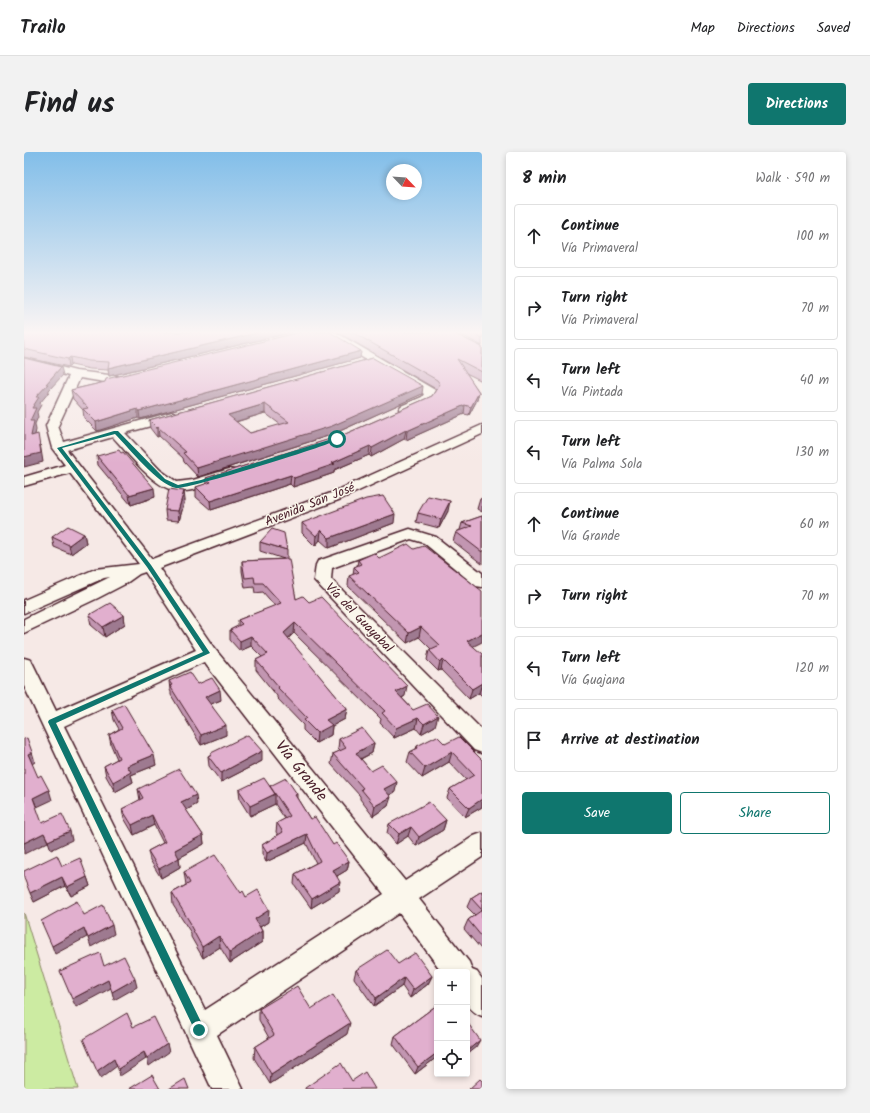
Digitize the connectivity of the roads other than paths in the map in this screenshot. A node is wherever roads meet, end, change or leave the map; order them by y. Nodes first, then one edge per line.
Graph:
1 (75, 376) edge
2 (92, 376) edge
3 (400, 376) edge
4 (67, 392) junction
5 (184, 413) edge
6 (392, 415) edge
7 (482, 429) edge
8 (116, 432) junction
9 (59, 448) junction
10 (74, 467) junction
11 (240, 470) edge
12 (24, 482) edge
13 (142, 568) junction
14 (482, 582) edge
15 (24, 607) edge
16 (24, 627) edge
17 (207, 653) junction
18 (24, 665) edge
19 (52, 722) junction
20 (482, 744) edge
21 (482, 844) edge
22 (402, 897) junction
23 (457, 969) edge
24 (470, 986) edge
25 (482, 1002) edge
26 (199, 1030) junction
27 (228, 1089) edge

1 - 4 street
2 - 4 street
3 - 6 street
4 - 9 street
5 - 8 street
7 - 13 street, Avenida San José
8 - 9 street
8 - 11 street
9 - 10 street, Vía Grande
10 - 12 street
10 - 13 street, Vía Grande
13 - 15 street, Avenida San José
13 - 16 street, Avenida San José
13 - 17 street, Vía Grande
14 - 20 street, Vía del Guayabal
17 - 19 street
17 - 22 street, Vía Grande
18 - 19 street
19 - 26 street
21 - 22 street
22 - 23 street, Vía Grande
22 - 26 street
24 - 25 street
26 - 27 street

